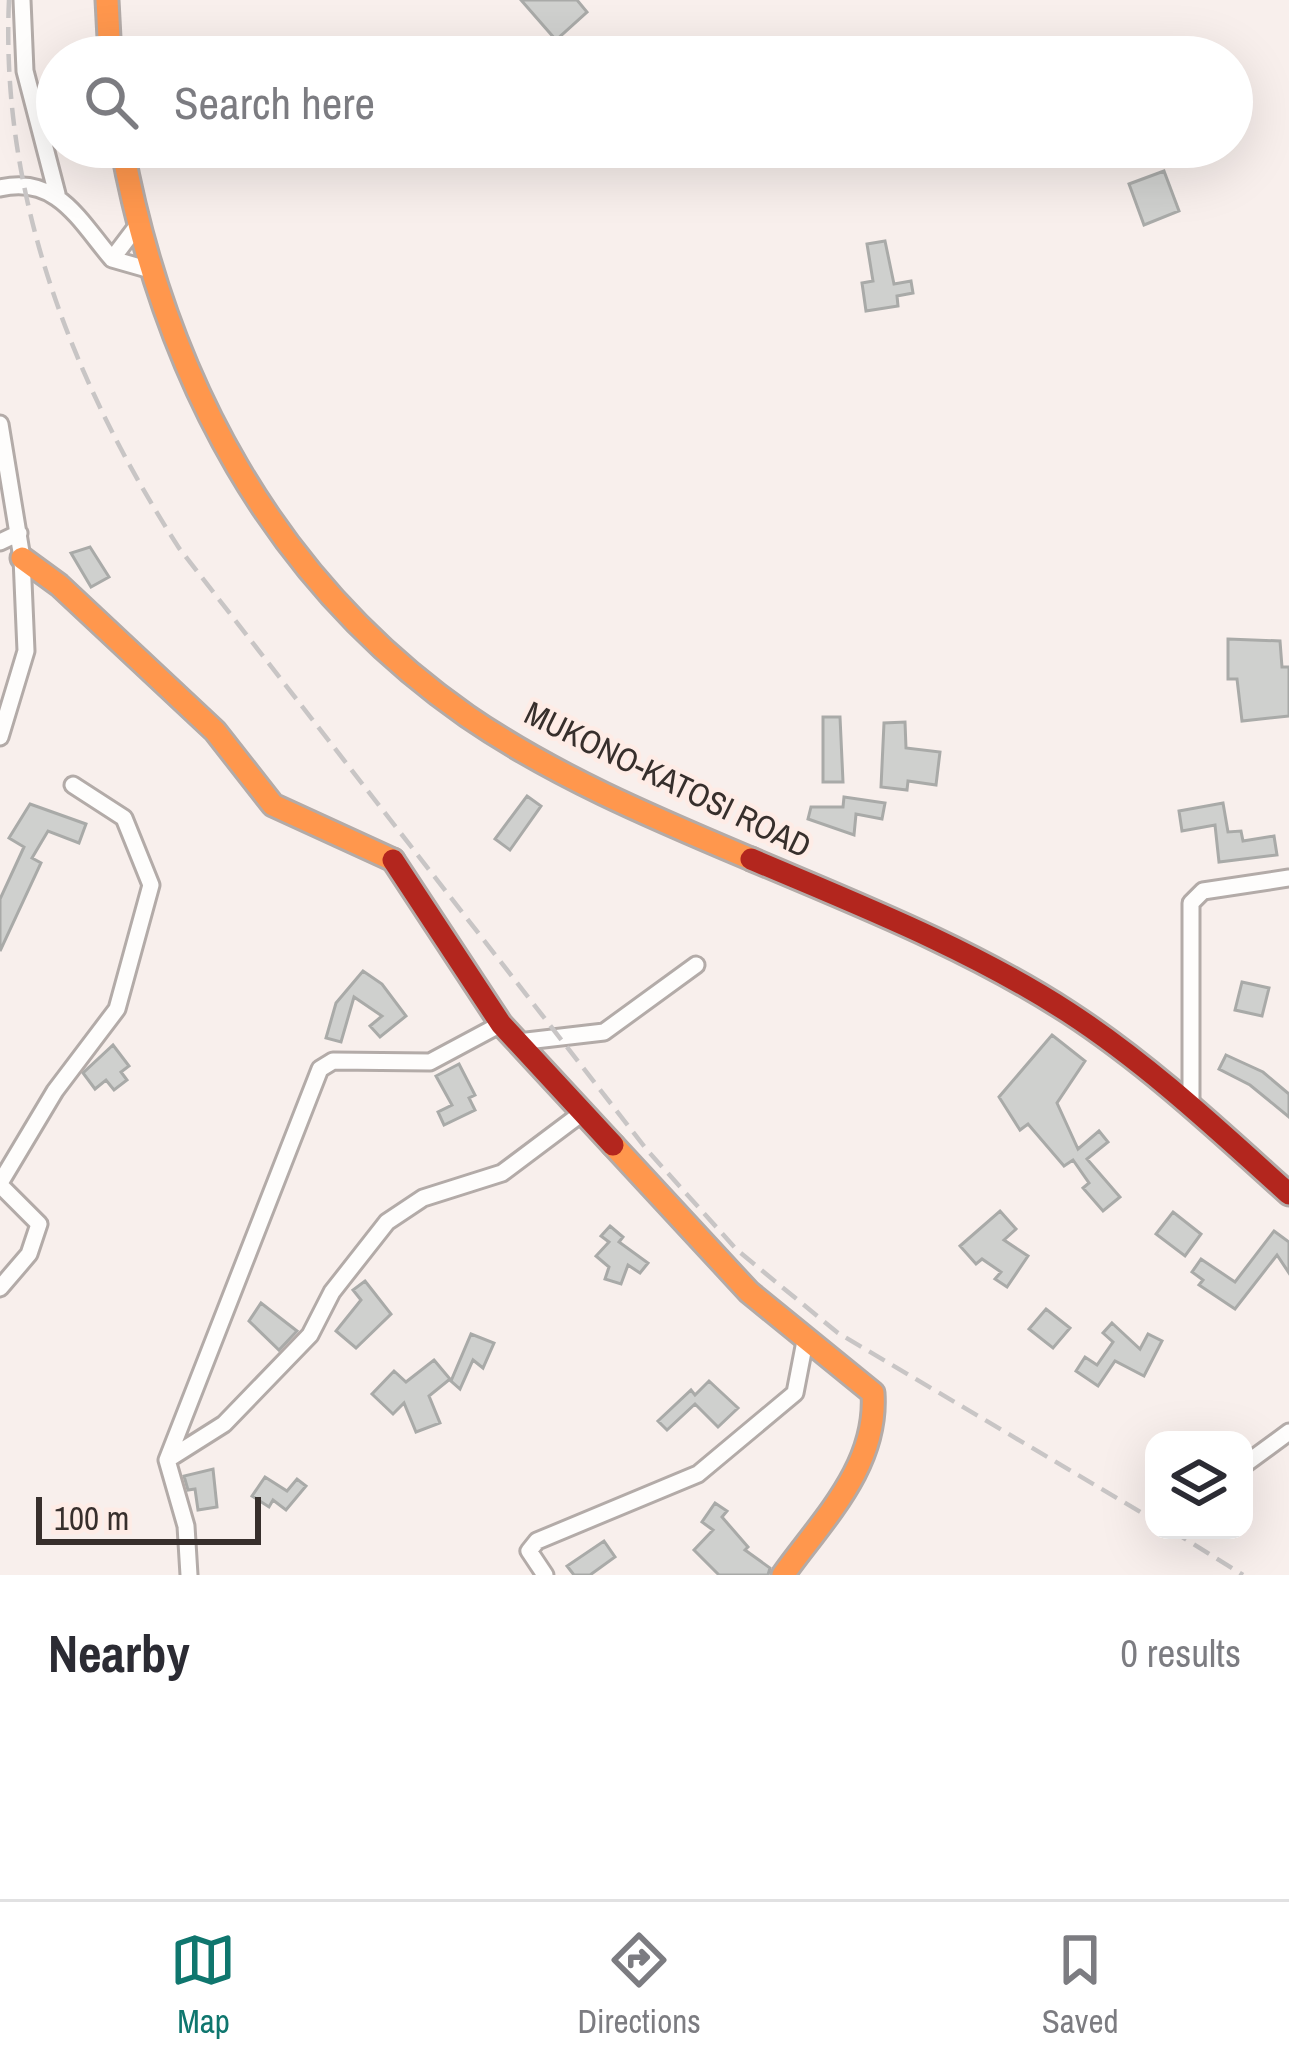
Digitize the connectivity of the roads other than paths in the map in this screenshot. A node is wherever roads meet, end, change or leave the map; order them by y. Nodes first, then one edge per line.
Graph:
1 (22, 0) edge
2 (107, 0) edge
3 (109, 36) edge
4 (36, 111) edge
5 (50, 168) edge
6 (126, 168) edge
7 (0, 188) edge
8 (57, 194) junction
9 (137, 226) junction
10 (112, 259) junction
11 (147, 269) junction
12 (0, 424) edge
13 (19, 533) junction
14 (0, 542) edge
15 (22, 558) junction
16 (0, 737) edge
17 (73, 785) dead end
18 (1289, 878) edge
19 (696, 965) dead end
20 (501, 1024) junction
21 (518, 1042) junction
22 (1191, 1108) junction
23 (581, 1112) junction
24 (0, 1184) edge
25 (1289, 1194) edge
26 (0, 1288) edge
27 (806, 1336) junction
28 (1289, 1432) edge
29 (1253, 1459) edge
30 (167, 1460) junction
31 (189, 1575) edge
32 (544, 1575) edge
33 (783, 1575) edge

1 - 4 street
2 - 3 main road
5 - 8 street
6 - 9 main road, MUKONO-KATOSI ROAD
7 - 8 street
8 - 10 street
9 - 10 street
9 - 11 main road, MUKONO-KATOSI ROAD
10 - 11 street
11 - 22 main road, MUKONO-KATOSI ROAD
12 - 13 street
13 - 14 street
13 - 15 street
15 - 16 street
15 - 20 main road
17 - 24 street
18 - 22 street
19 - 21 street
20 - 21 main road
20 - 30 street
21 - 23 main road
22 - 25 main road, MUKONO-KATOSI ROAD
23 - 27 main road
23 - 30 street
24 - 26 street
27 - 32 street
27 - 33 main road
28 - 29 street
30 - 31 street

